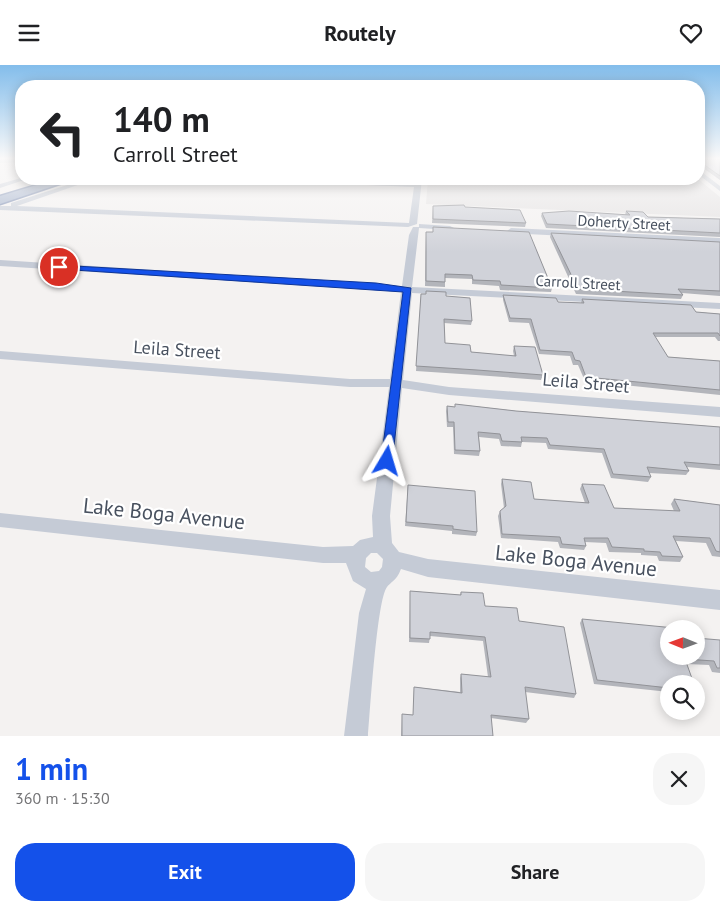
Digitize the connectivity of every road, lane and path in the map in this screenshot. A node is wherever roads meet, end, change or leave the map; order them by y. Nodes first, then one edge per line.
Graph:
1 (41, 189) edge
2 (52, 189) edge
3 (418, 189) edge
4 (19, 198) junction
5 (0, 200) edge
6 (0, 208) edge
7 (32, 208) junction
8 (415, 226) junction
9 (457, 229) edge
10 (506, 231) edge
11 (720, 241) edge
12 (0, 263) edge
13 (408, 288) junction
14 (720, 306) edge
15 (0, 355) edge
16 (396, 386) junction
17 (720, 412) edge
18 (0, 520) edge
19 (374, 562) junction
20 (720, 600) edge
21 (356, 736) edge

1 - 4 highway
2 - 4 street
3 - 8 street
4 - 5 highway
4 - 6 street
4 - 7 street
6 - 7 street
7 - 8 street
8 - 9 street
8 - 13 street
10 - 11 street, Doherty Street
12 - 13 street, Carroll Street
13 - 14 street, Carroll Street
13 - 16 street
15 - 16 street, Leila Street
16 - 17 street, Leila Street
16 - 19 street
18 - 19 street, Lake Boga Avenue
19 - 20 street, Lake Boga Avenue
19 - 21 street

